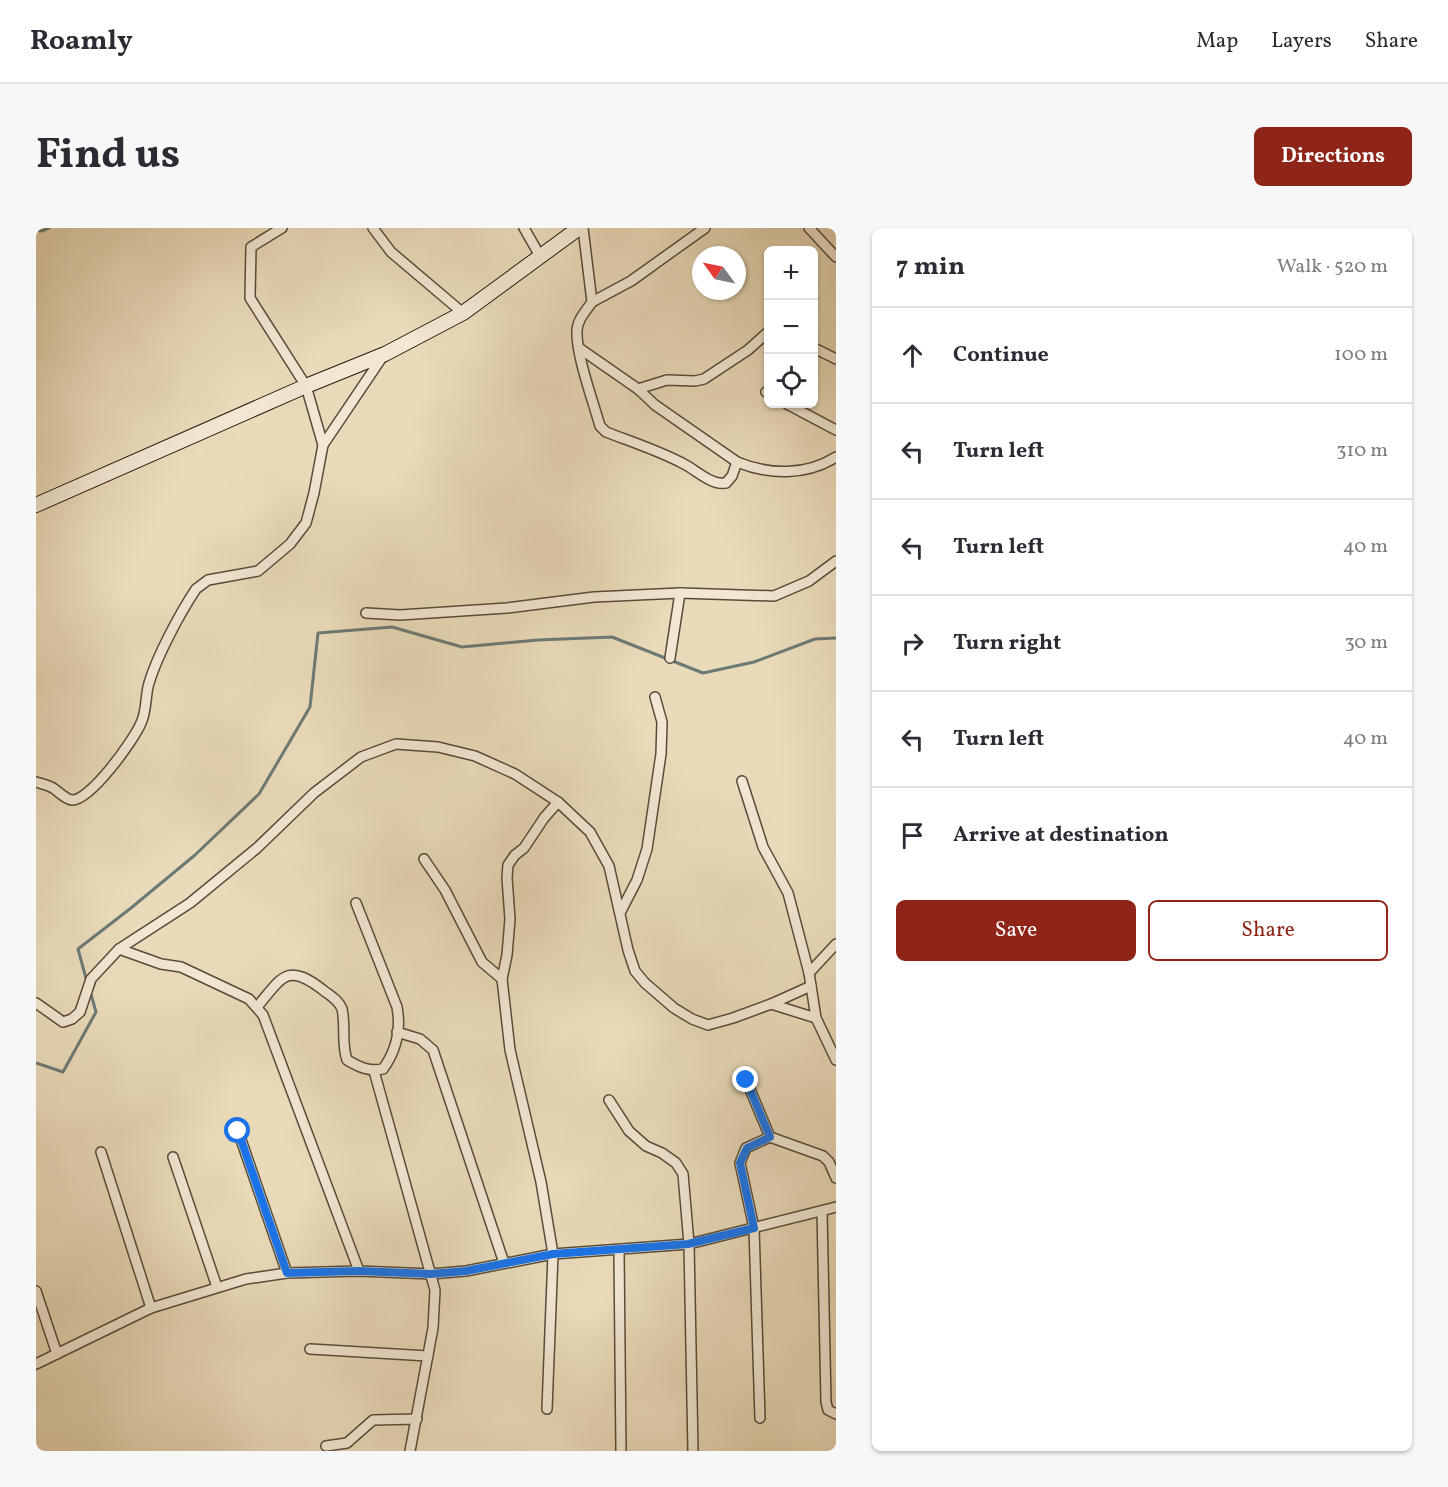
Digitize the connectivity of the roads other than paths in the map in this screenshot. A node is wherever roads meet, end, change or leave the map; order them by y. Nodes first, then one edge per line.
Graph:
1 (282, 228) edge
2 (373, 228) edge
3 (524, 228) edge
4 (581, 228) edge
5 (705, 228) edge
6 (809, 228) edge
7 (540, 256) junction
8 (836, 257) edge
9 (592, 302) junction
10 (463, 313) junction
11 (764, 336) edge
12 (579, 348) junction
13 (818, 350) edge
14 (385, 354) junction
15 (836, 359) edge
16 (306, 386) junction
17 (638, 389) junction
18 (795, 408) edge
19 (836, 430) edge
20 (323, 445) junction
21 (836, 458) edge
22 (737, 462) junction
23 (36, 505) edge
24 (836, 561) edge
25 (680, 593) junction
26 (366, 613) dead end
27 (670, 658) dead end
28 (655, 697) dead end
29 (741, 781) dead end
30 (36, 783) edge
31 (558, 802) junction
32 (424, 859) dead end
33 (356, 903) dead end
34 (620, 913) junction
35 (836, 944) edge
36 (119, 949) junction
37 (809, 973) junction
38 (501, 979) junction
39 (811, 986) junction
40 (36, 1003) edge
41 (771, 1004) junction
42 (257, 1007) junction
43 (816, 1018) junction
44 (397, 1032) junction
45 (836, 1060) edge
46 (374, 1071) junction
47 (746, 1080) dead end
48 (609, 1100) dead end
49 (238, 1131) dead end
50 (770, 1137) junction
51 (101, 1152) dead end
52 (173, 1157) dead end
53 (836, 1178) edge
54 (836, 1207) edge
55 (822, 1211) junction
56 (754, 1228) junction
57 (688, 1244) junction
58 (619, 1250) junction
59 (553, 1254) junction
60 (504, 1263) junction
61 (359, 1271) junction
62 (287, 1273) junction
63 (431, 1274) junction
64 (217, 1287) junction
65 (36, 1291) edge
66 (151, 1308) junction
67 (310, 1349) dead end
68 (57, 1354) junction
69 (428, 1356) junction
70 (36, 1364) edge
71 (548, 1410) dead end
72 (836, 1414) edge
73 (760, 1418) dead end
74 (417, 1419) junction
75 (326, 1446) dead end
76 (410, 1451) edge
77 (621, 1451) edge
78 (693, 1451) edge

1 - 16 street
2 - 10 street
3 - 7 street
4 - 7 street
4 - 9 street
5 - 9 street
6 - 8 street
7 - 10 street
9 - 12 street
10 - 14 street
11 - 17 street
12 - 17 street
12 - 22 street
13 - 15 street
14 - 16 street
14 - 20 street
16 - 20 street
16 - 23 street
17 - 22 street
18 - 19 street
20 - 30 street
21 - 22 street
24 - 25 street
25 - 26 street
25 - 27 street
28 - 34 street
29 - 37 street
31 - 34 street
31 - 36 street
31 - 38 street
32 - 38 street
33 - 44 street
34 - 41 street
35 - 37 street
36 - 40 street
36 - 42 street
37 - 39 street
38 - 59 street
39 - 41 street
39 - 43 street
41 - 43 street
42 - 46 street
42 - 61 street
43 - 45 street
44 - 46 street
44 - 60 street
46 - 63 street
47 - 50 street
48 - 57 street
49 - 62 street
50 - 53 street
50 - 56 street
51 - 66 street
52 - 64 street
54 - 55 street
55 - 56 street
55 - 72 street
56 - 57 street
56 - 73 street
57 - 58 street
57 - 78 street
58 - 59 street
58 - 77 street
59 - 60 street
59 - 71 street
60 - 63 street
61 - 62 street
61 - 63 street
62 - 64 street
63 - 69 street
64 - 66 street
65 - 68 street
66 - 68 street
67 - 69 street
68 - 70 street
69 - 74 street
74 - 75 street
74 - 76 street

